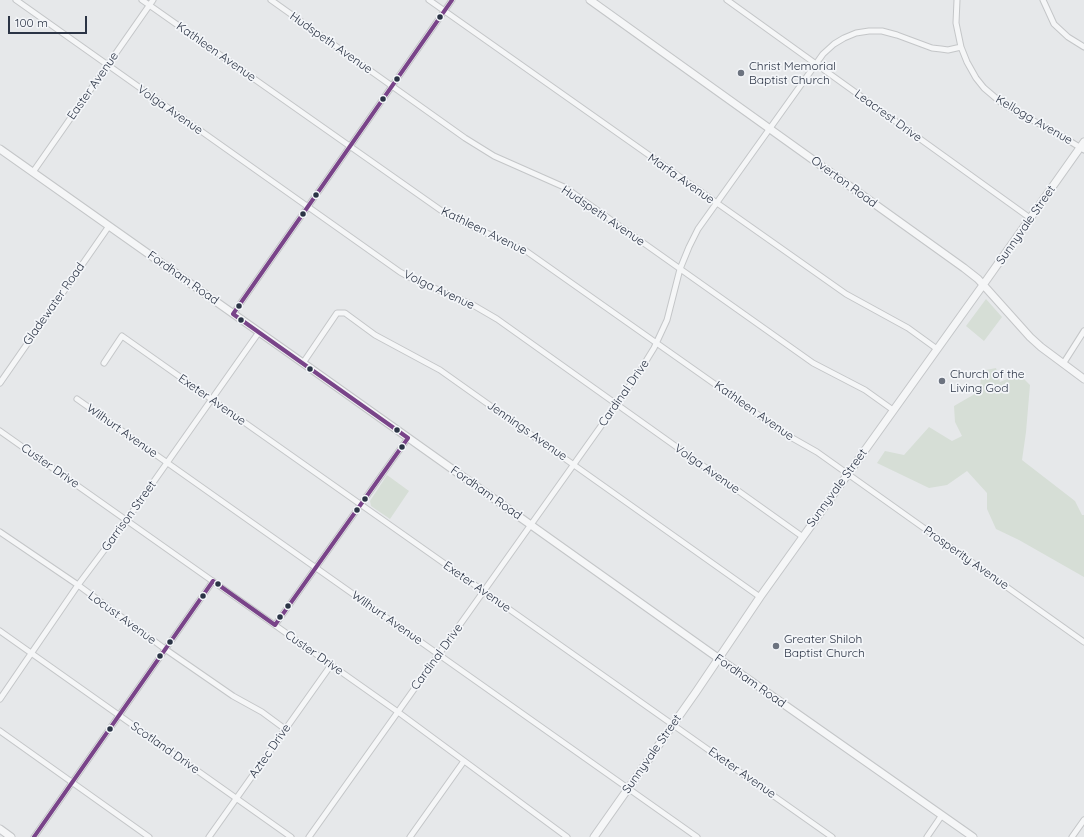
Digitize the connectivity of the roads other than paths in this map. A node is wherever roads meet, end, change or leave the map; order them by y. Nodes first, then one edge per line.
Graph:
1 (16, 0) edge
2 (142, 0) edge
3 (154, 0) edge
4 (271, 0) edge
5 (429, 0) edge
6 (452, 0) edge
7 (590, 0) edge
8 (727, 0) edge
9 (957, 0) edge
10 (1044, 0) edge
11 (150, 5) junction
12 (444, 11) junction
13 (961, 47) junction
14 (1084, 47) edge
15 (816, 64) junction
16 (107, 65) junction
17 (391, 85) junction
18 (770, 128) junction
19 (350, 146) junction
20 (1083, 146) edge
21 (0, 149) edge
22 (33, 172) junction
23 (716, 204) junction
24 (307, 206) junction
25 (1030, 218) junction
26 (109, 226) junction
27 (680, 269) junction
28 (983, 286) junction
29 (233, 314) junction
30 (1084, 331) edge
31 (259, 332) junction
32 (657, 342) junction
33 (937, 349) junction
34 (104, 363) dead end
35 (303, 363) junction
36 (1064, 364) junction
37 (1084, 379) edge
38 (0, 383) edge
39 (77, 399) dead end
40 (212, 400) junction
41 (617, 405) junction
42 (893, 410) junction
43 (0, 431) edge
44 (408, 438) junction
45 (167, 463) junction
46 (574, 464) junction
47 (848, 474) junction
48 (361, 504) junction
49 (126, 521) junction
50 (531, 525) junction
51 (0, 532) edge
52 (803, 537) junction
53 (316, 567) junction
54 (213, 580) junction
55 (78, 586) junction
56 (484, 592) junction
57 (760, 597) junction
58 (274, 625) junction
59 (0, 631) edge
60 (1084, 642) edge
61 (165, 649) junction
62 (32, 654) junction
63 (439, 655) junction
64 (718, 658) junction
65 (331, 665) junction
66 (0, 699) edge
67 (398, 712) junction
68 (119, 716) junction
69 (673, 724) junction
70 (285, 729) junction
71 (0, 731) edge
72 (464, 761) junction
73 (72, 782) junction
74 (629, 788) junction
75 (237, 798) junction
76 (942, 815) junction
77 (1084, 820) edge
78 (0, 829) edge
79 (11, 837) edge
80 (34, 837) edge
81 (149, 837) edge
82 (209, 837) edge
83 (292, 837) edge
84 (309, 837) edge
85 (410, 837) edge
86 (567, 837) edge
87 (594, 837) edge
88 (697, 837) edge
89 (832, 837) edge
90 (927, 837) edge
91 (973, 837) edge
92 (1072, 837) edge

1 - 16 street, Volga Avenue
2 - 11 street, Kathleen Avenue
3 - 11 street, Easter Avenue
4 - 17 street, Hudspeth Avenue
5 - 12 street, Marfa Avenue
6 - 12 street
7 - 18 street, Overton Road
8 - 15 street, Leacrest Drive
9 - 13 street, Kellogg Avenue
10 - 14 street
11 - 16 street, Easter Avenue
11 - 19 street, Kathleen Avenue
12 - 17 street
12 - 23 street, Marfa Avenue
13 - 15 street, Cardinal Drive
13 - 20 street, Kellogg Avenue
15 - 18 street, Cardinal Drive
15 - 25 street, Leacrest Drive
16 - 22 street, Easter Avenue
16 - 24 street, Volga Avenue
17 - 19 street
17 - 27 street, Hudspeth Avenue
18 - 23 street, Cardinal Drive
18 - 28 street, Overton Road
19 - 24 street
19 - 32 street, Kathleen Avenue
20 - 25 street, Sunnyvale Street
21 - 22 street, Fordham Road
22 - 26 street, Fordham Road
23 - 27 street, Cardinal Drive
23 - 33 street, Marfa Avenue
24 - 29 street
24 - 41 street, Volga Avenue
25 - 28 street, Sunnyvale Street
26 - 29 street, Fordham Road
26 - 38 street, Gladewater Road
27 - 32 street, Cardinal Drive
27 - 42 street, Hudspeth Avenue
28 - 33 street, Sunnyvale Street
28 - 36 street, Overton Road
29 - 31 street, Fordham Road
30 - 36 street
31 - 35 street, Fordham Road
31 - 40 street, Garrison Street
32 - 41 street, Cardinal Drive
32 - 47 street, Kathleen Avenue
33 - 42 street, Sunnyvale Street
34 - 40 street, Exeter Avenue
35 - 44 street, Fordham Road
35 - 46 street, Jennings Avenue
36 - 37 street, Overton Road
39 - 45 street, Wilhurt Avenue
40 - 45 street, Garrison Street
40 - 48 street, Exeter Avenue
41 - 46 street, Cardinal Drive
41 - 52 street, Volga Avenue
42 - 47 street, Sunnyvale Street
43 - 49 street, Custer Drive
44 - 48 street
44 - 50 street, Fordham Road
45 - 49 street, Garrison Street
45 - 53 street, Wilhurt Avenue
46 - 50 street, Cardinal Drive
46 - 57 street, Jennings Avenue
47 - 52 street, Sunnyvale Street
47 - 60 street, Prosperity Avenue
48 - 53 street
48 - 56 street, Exeter Avenue
49 - 54 street, Custer Drive
49 - 55 street, Garrison Street
50 - 56 street, Cardinal Drive
50 - 64 street, Fordham Road
51 - 55 street, Locust Avenue
52 - 57 street, Sunnyvale Street
53 - 58 street
53 - 63 street, Wilhurt Avenue
54 - 58 street, Custer Drive
54 - 61 street
55 - 61 street, Locust Avenue
55 - 62 street, Garrison Street
56 - 63 street, Cardinal Drive
56 - 69 street, Exeter Avenue
57 - 64 street, Sunnyvale Street
58 - 65 street, Custer Drive
59 - 62 street, Scotland Drive
61 - 68 street
61 - 70 street, Locust Avenue
62 - 66 street, Garrison Street
62 - 68 street, Scotland Drive
63 - 67 street, Cardinal Drive
63 - 74 street, Wilhurt Avenue
64 - 69 street, Sunnyvale Street
64 - 76 street, Fordham Road
65 - 67 street, Custer Drive
65 - 70 street, Aztec Drive
67 - 72 street, Custer Drive
67 - 84 street, Cardinal Drive
68 - 73 street
68 - 75 street, Scotland Drive
69 - 74 street, Sunnyvale Street
69 - 89 street, Exeter Avenue
70 - 75 street, Aztec Drive
71 - 73 street
72 - 85 street
72 - 86 street, Custer Drive
73 - 80 street
73 - 81 street
74 - 87 street, Sunnyvale Street
74 - 88 street, Wilhurt Avenue
75 - 82 street, Aztec Drive
75 - 83 street, Scotland Drive
76 - 90 street
76 - 91 street, Fordham Road
77 - 92 street
78 - 79 street

